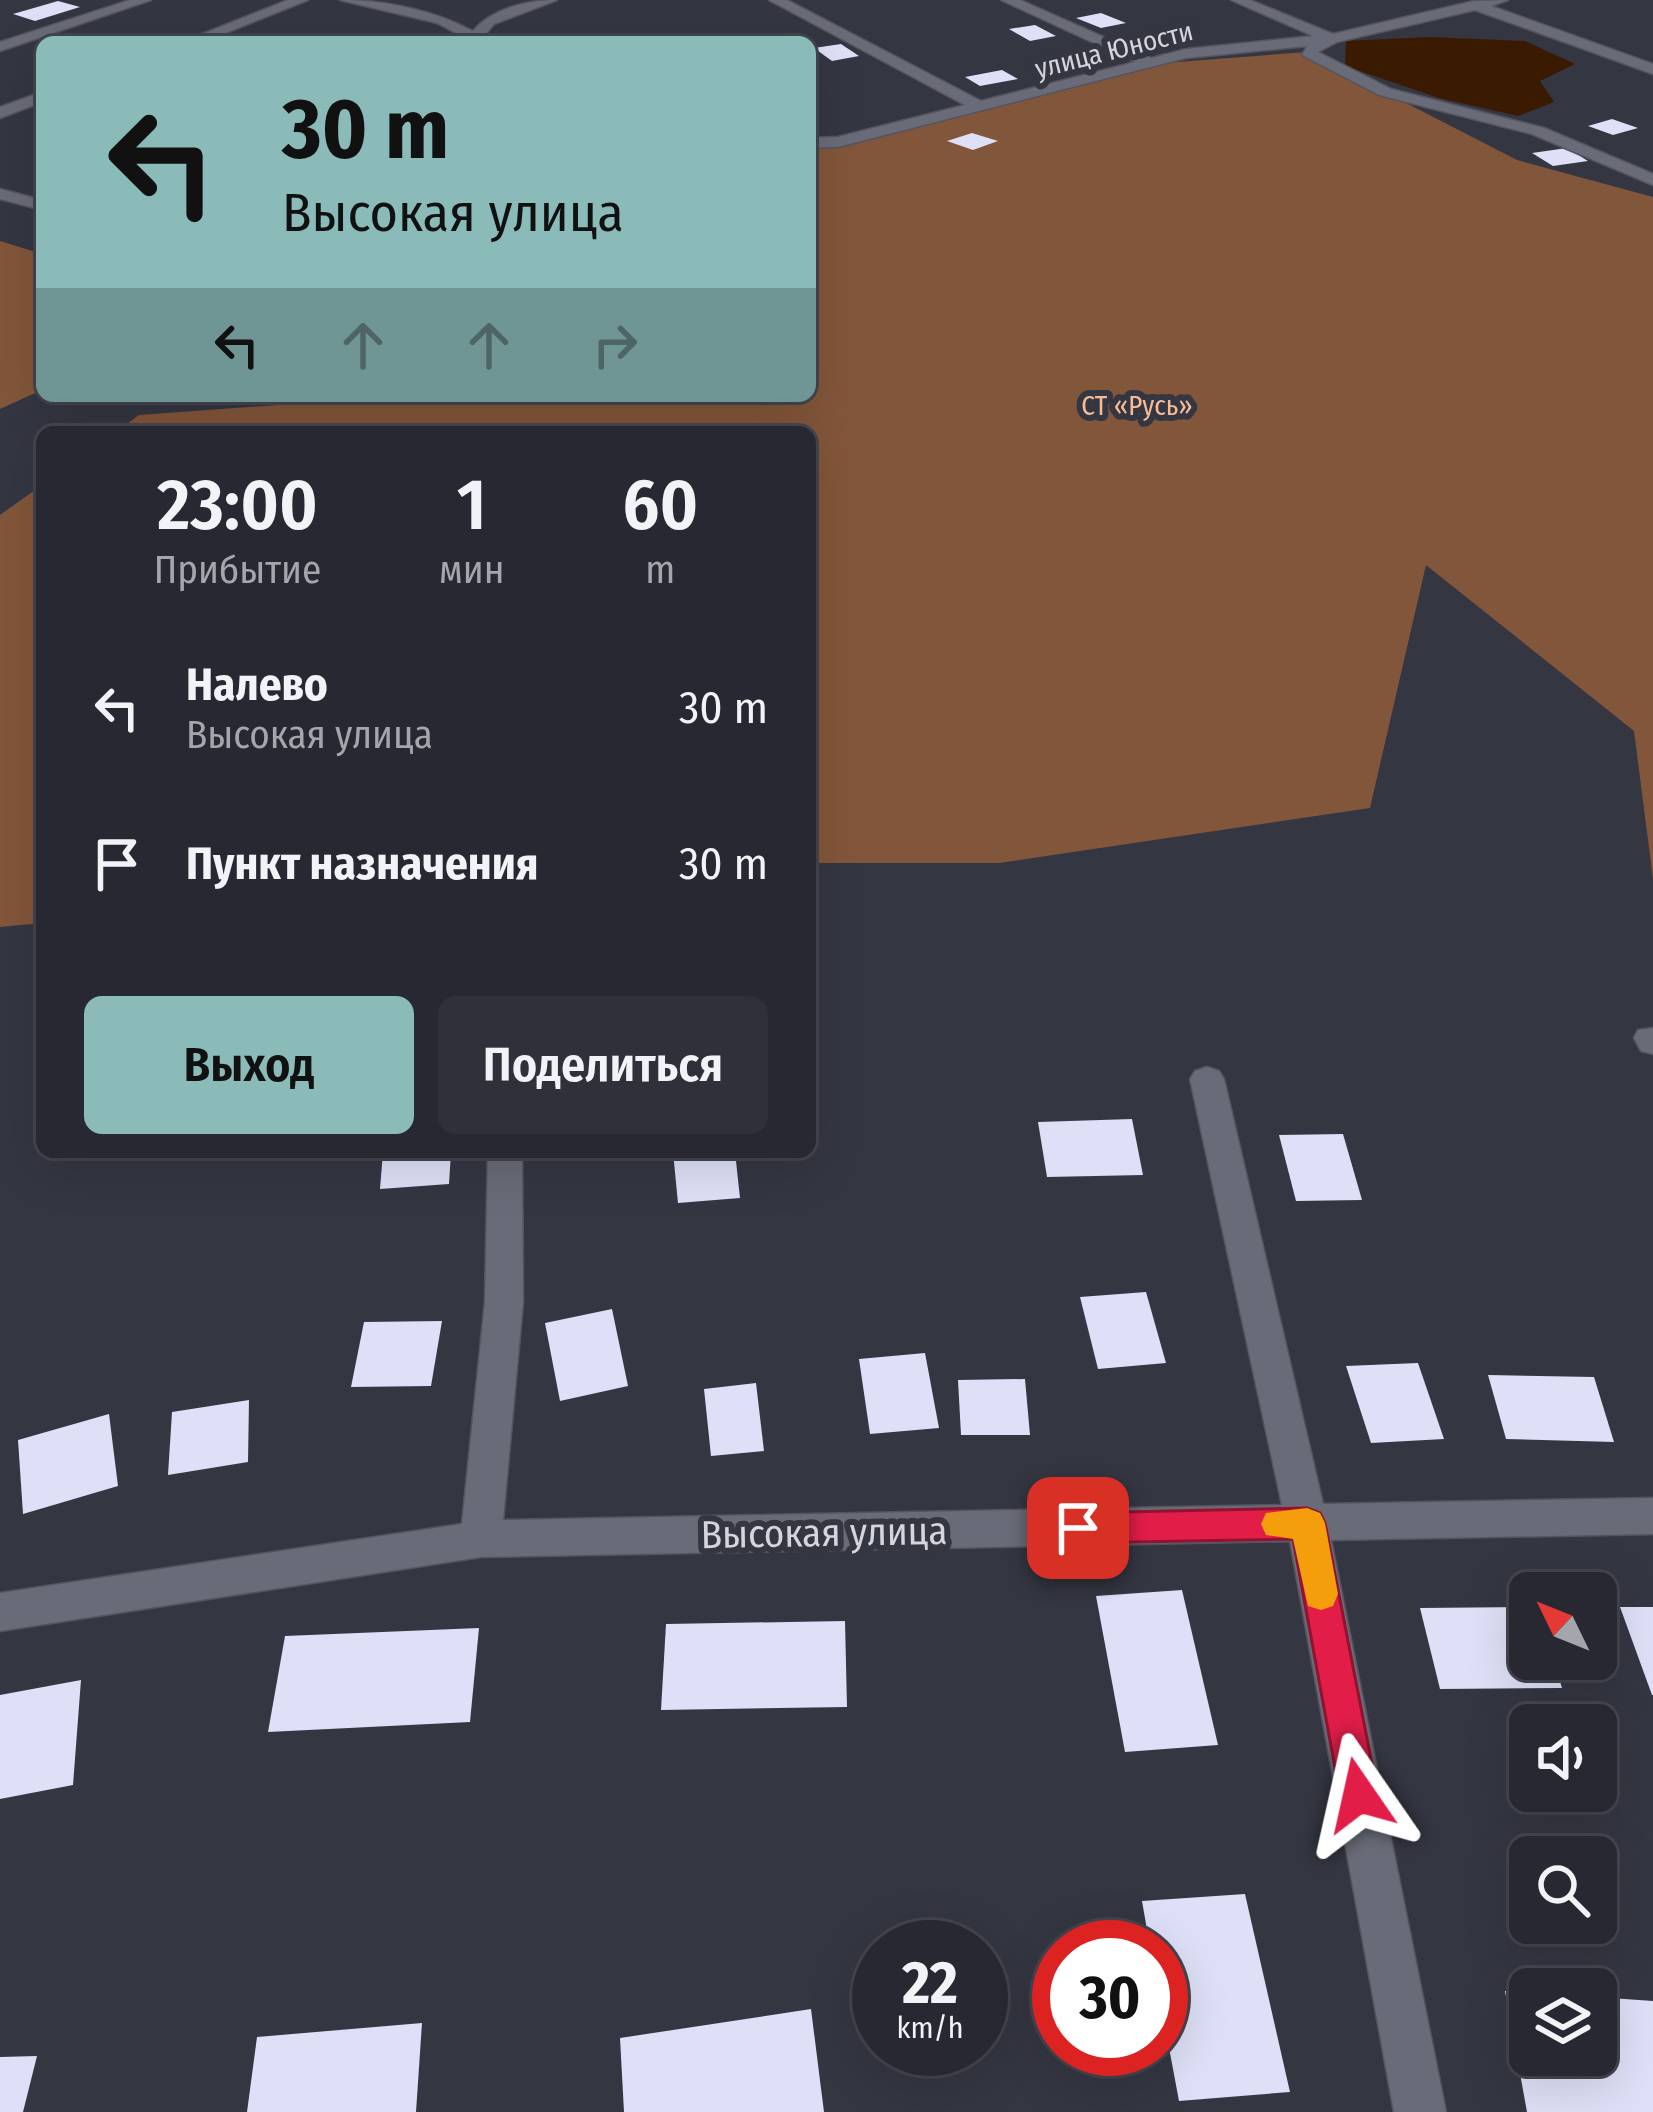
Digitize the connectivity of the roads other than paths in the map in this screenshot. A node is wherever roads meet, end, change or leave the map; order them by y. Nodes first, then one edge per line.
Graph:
1 (144, 0) edge
2 (301, 0) edge
3 (347, 0) edge
4 (550, 0) edge
5 (776, 0) edge
6 (1008, 0) edge
7 (1238, 0) edge
8 (1501, 0) edge
9 (1468, 3) edge
10 (205, 36) edge
11 (471, 36) edge
12 (480, 36) edge
13 (1332, 39) junction
14 (0, 47) edge
15 (1150, 64) junction
16 (1653, 69) edge
17 (36, 99) edge
18 (979, 106) junction
19 (0, 113) edge
20 (816, 143) edge
21 (1653, 180) edge
22 (0, 194) edge
23 (36, 204) edge
24 (1207, 1079) dead end
25 (505, 1158) edge
26 (1653, 1516) edge
27 (1307, 1523) junction
28 (481, 1539) junction
29 (0, 1612) edge
30 (1420, 2112) edge

1 - 14 street
2 - 10 street
3 - 11 street
4 - 12 street
5 - 18 street
6 - 15 street
7 - 13 street
8 - 9 street, улица Юности
9 - 13 street, улица Юности
9 - 16 street
13 - 15 street, улица Юности
13 - 21 street
15 - 18 street, улица Юности
17 - 19 street
18 - 20 street, улица Юности
22 - 23 street
24 - 27 street
25 - 28 street
26 - 27 street, Высокая улица
27 - 28 street, Высокая улица
27 - 30 street
28 - 29 street, Высокая улица

